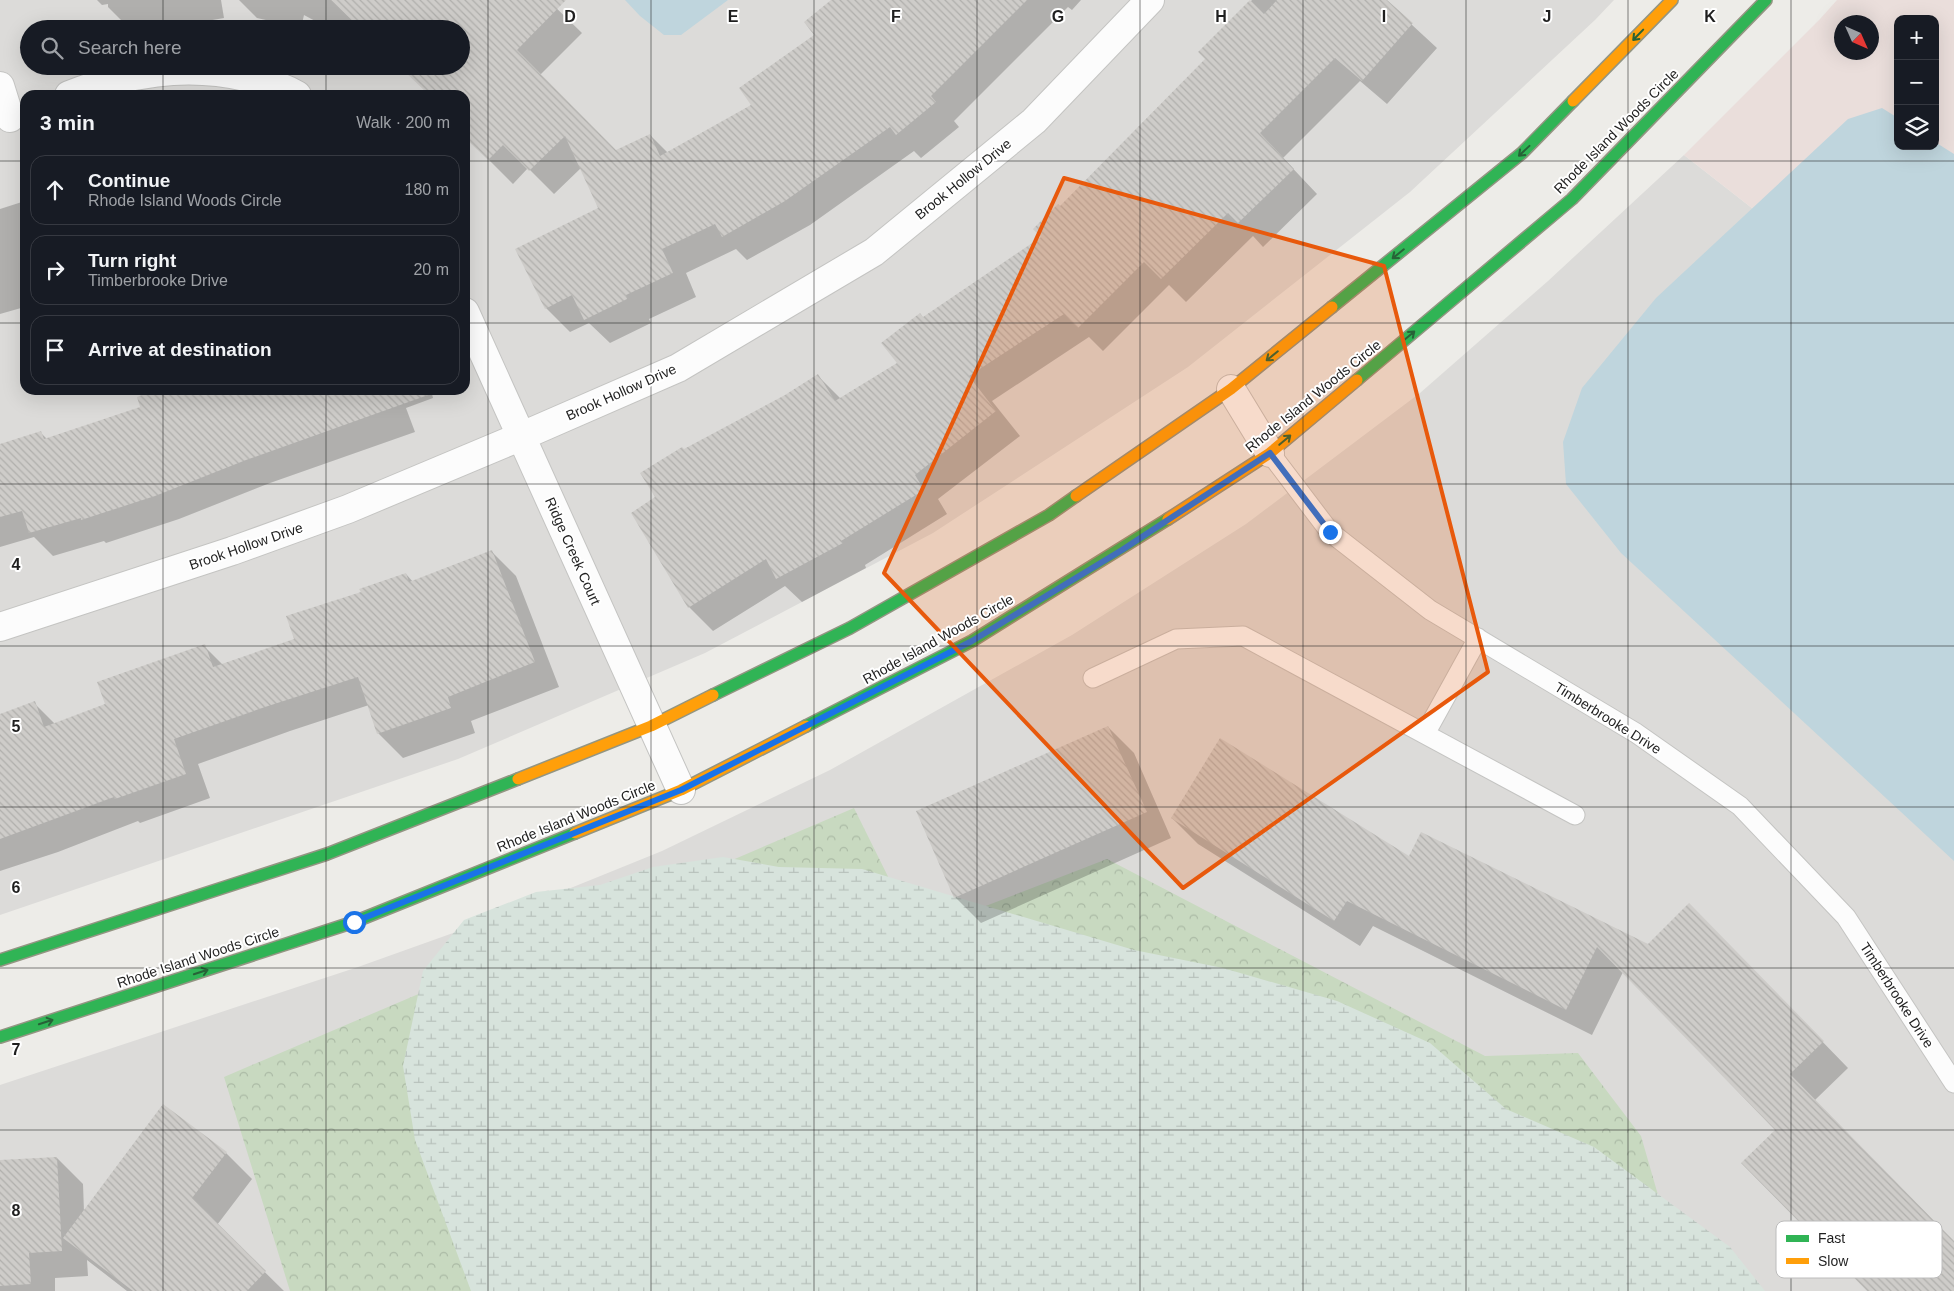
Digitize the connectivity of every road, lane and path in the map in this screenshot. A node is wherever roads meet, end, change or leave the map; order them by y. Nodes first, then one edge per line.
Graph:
1 (1150, 0) edge
2 (1672, 0) edge
3 (1766, 0) edge
4 (137, 75) edge
5 (236, 75) edge
6 (0, 86) edge
7 (82, 90) edge
8 (283, 90) edge
9 (12, 117) edge
10 (470, 323) edge
11 (1231, 388) junction
12 (522, 436) junction
13 (1270, 453) junction
14 (0, 627) edge
15 (1478, 638) junction
16 (1093, 678) dead end
17 (651, 726) junction
18 (1425, 734) junction
19 (681, 790) junction
20 (1575, 815) dead end
21 (0, 960) edge
22 (0, 1037) edge
23 (1954, 1083) edge

1 - 12 street, Brook Hollow Drive
2 -> 11 street
13 -> 3 street, Rhode Island Woods Circle
4 - 7 street
5 - 8 street
6 - 9 street
10 - 12 street, Ridge Creek Court
11 - 13 street, Timberbrooke Drive
11 - 17 street
12 - 14 street, Brook Hollow Drive
12 - 17 street, Ridge Creek Court
13 - 15 lane, Timberbrooke Drive
13 - 19 street, Rhode Island Woods Circle
15 - 18 lane
15 - 23 lane, Timberbrooke Drive
16 - 18 lane
17 - 19 street, Ridge Creek Court
17 - 21 street
18 - 20 lane
22 -> 19 street, Rhode Island Woods Circle

